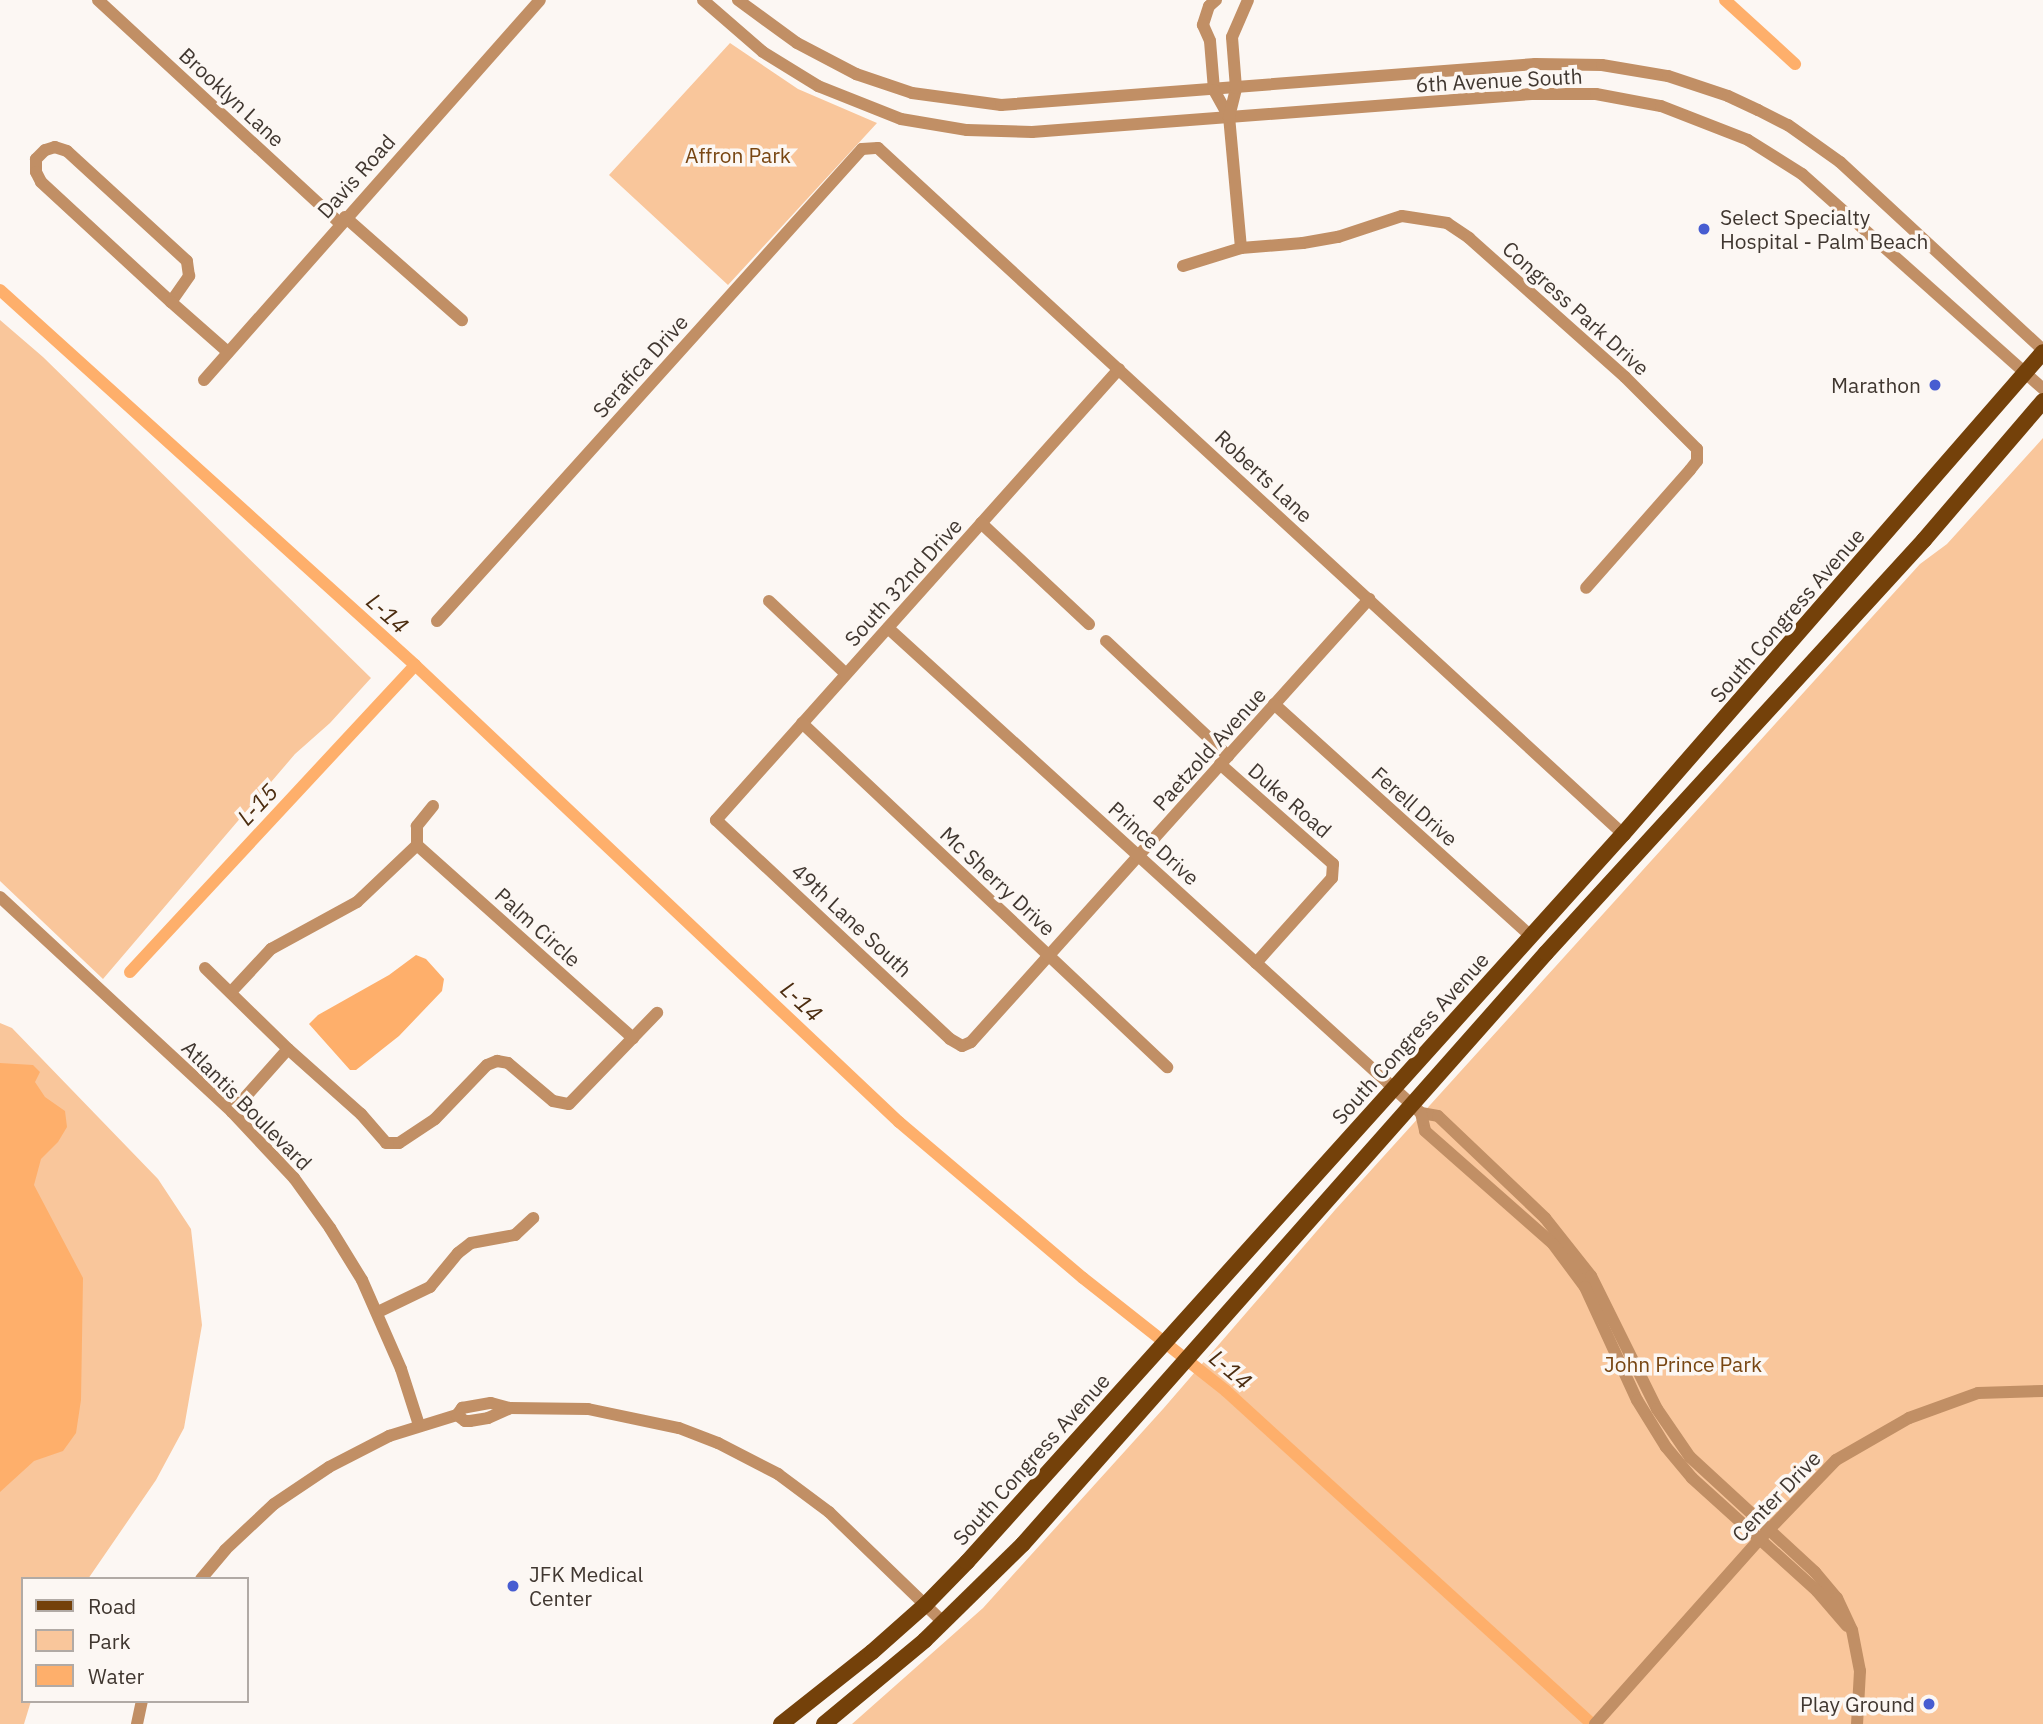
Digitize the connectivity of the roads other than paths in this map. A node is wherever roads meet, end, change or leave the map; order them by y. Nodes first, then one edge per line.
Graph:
1 (98, 0) edge
2 (540, 0) edge
3 (703, 0) edge
4 (738, 0) edge
5 (1216, 0) edge
6 (1248, 0) edge
7 (1236, 88) junction
8 (1214, 90) junction
9 (1229, 117) junction
10 (878, 148) joint
11 (342, 220) junction
12 (1241, 248) junction
13 (1183, 266) dead end
14 (172, 302) junction
15 (462, 320) dead end
16 (2043, 351) edge
17 (228, 352) junction
18 (1119, 369) junction
19 (2025, 372) junction
20 (204, 380) dead end
21 (2043, 389) edge
22 (2043, 401) edge
23 (981, 523) junction
24 (1586, 588) dead end
25 (1368, 599) junction
26 (769, 601) dead end
27 (437, 621) dead end
28 (1089, 624) dead end
29 (888, 628) junction
30 (1106, 640) dead end
31 (846, 674) junction
32 (1274, 704) junction
33 (802, 723) junction
34 (1224, 760) junction
35 (1653, 800) junction
36 (433, 806) dead end
37 (716, 820) joint
38 (1623, 834) junction
39 (417, 845) junction
40 (1640, 849) junction
41 (1139, 855) junction
42 (1606, 886) junction
43 (0, 897) edge
44 (1531, 936) junction
45 (1049, 956) junction
46 (1256, 963) junction
47 (205, 968) dead end
48 (232, 992) junction
49 (657, 1013) dead end
50 (633, 1038) junction
51 (962, 1046) joint
52 (288, 1049) junction
53 (1167, 1067) dead end
54 (1394, 1088) junction
55 (1416, 1108) junction
56 (232, 1112) junction
57 (533, 1219) dead end
58 (378, 1312) junction
59 (1622, 1351) junction
60 (2043, 1391) edge
61 (419, 1426) junction
62 (1769, 1530) junction
63 (1759, 1540) junction
64 (203, 1577) edge
65 (926, 1604) junction
66 (944, 1623) junction
67 (1852, 1630) junction
68 (141, 1703) edge
69 (136, 1724) edge
70 (781, 1724) edge
71 (824, 1724) edge
72 (1595, 1724) edge
73 (1857, 1724) edge

1 - 11 street, Brooklyn Lane
2 - 11 street, Davis Road
3 - 9 street, 6th Avenue South
4 - 8 street, 6th Avenue South
5 - 8 street
6 - 7 street
7 - 8 street, 6th Avenue South
7 - 9 street
7 - 16 street, 6th Avenue South
8 - 9 street
9 - 12 street
9 - 19 street, 6th Avenue South
10 - 18 street, Roberts Lane
10 - 27 street, Serafica Drive
11 - 15 street, Brooklyn Lane
11 - 17 street, Davis Road
12 - 13 street, Congress Park Drive
12 - 24 street, Congress Park Drive
14 - 14 street
14 - 17 street
16 - 19 main road, South Congress Avenue
17 - 20 street, Davis Road
18 - 23 street, South 32nd Drive
18 - 25 street, Roberts Lane
19 - 21 street, 6th Avenue South
19 - 35 main road, South Congress Avenue
22 - 40 main road
23 - 28 street
23 - 29 street, South 32nd Drive
25 - 32 street, Paetzold Avenue
25 - 38 street, Roberts Lane
26 - 31 street
29 - 31 street, South 32nd Drive
29 - 41 street, Prince Drive
30 - 34 street
31 - 33 street, South 32nd Drive
32 - 34 street, Paetzold Avenue
32 - 44 street, Ferell Drive
33 - 37 street, South 32nd Drive
33 - 45 street, Mc Sherry Drive
34 - 41 street, Paetzold Avenue
34 - 46 street, Duke Road
35 - 38 main road, South Congress Avenue
35 - 40 main road
36 - 39 street
37 - 51 street, 49th Lane South
38 - 42 main road
38 - 44 main road, South Congress Avenue
39 - 48 street
39 - 50 street, Palm Circle
40 - 42 main road
41 - 45 street, Paetzold Avenue
41 - 46 street, Prince Drive
42 - 55 main road
43 - 56 street, Atlantis Boulevard
44 - 54 main road, South Congress Avenue
45 - 51 street, Paetzold Avenue
45 - 53 street, Mc Sherry Drive
46 - 54 street, Prince Drive
47 - 48 street
48 - 52 street
49 - 50 street
50 - 52 street
52 - 56 street
54 - 55 street, Prince Drive
54 - 65 main road, South Congress Avenue
55 - 59 street
55 - 59 street
55 - 66 main road
56 - 58 street, Atlantis Boulevard
57 - 58 street
58 - 61 street, Atlantis Boulevard
59 - 62 street
59 - 63 street
60 - 62 street, Center Drive
61 - 64 street
61 - 65 street
62 - 63 street, Center Drive
62 - 67 street
63 - 67 street
63 - 72 street, Center Drive
65 - 66 street
65 - 70 main road, South Congress Avenue
66 - 71 main road
67 - 73 street
68 - 69 street

